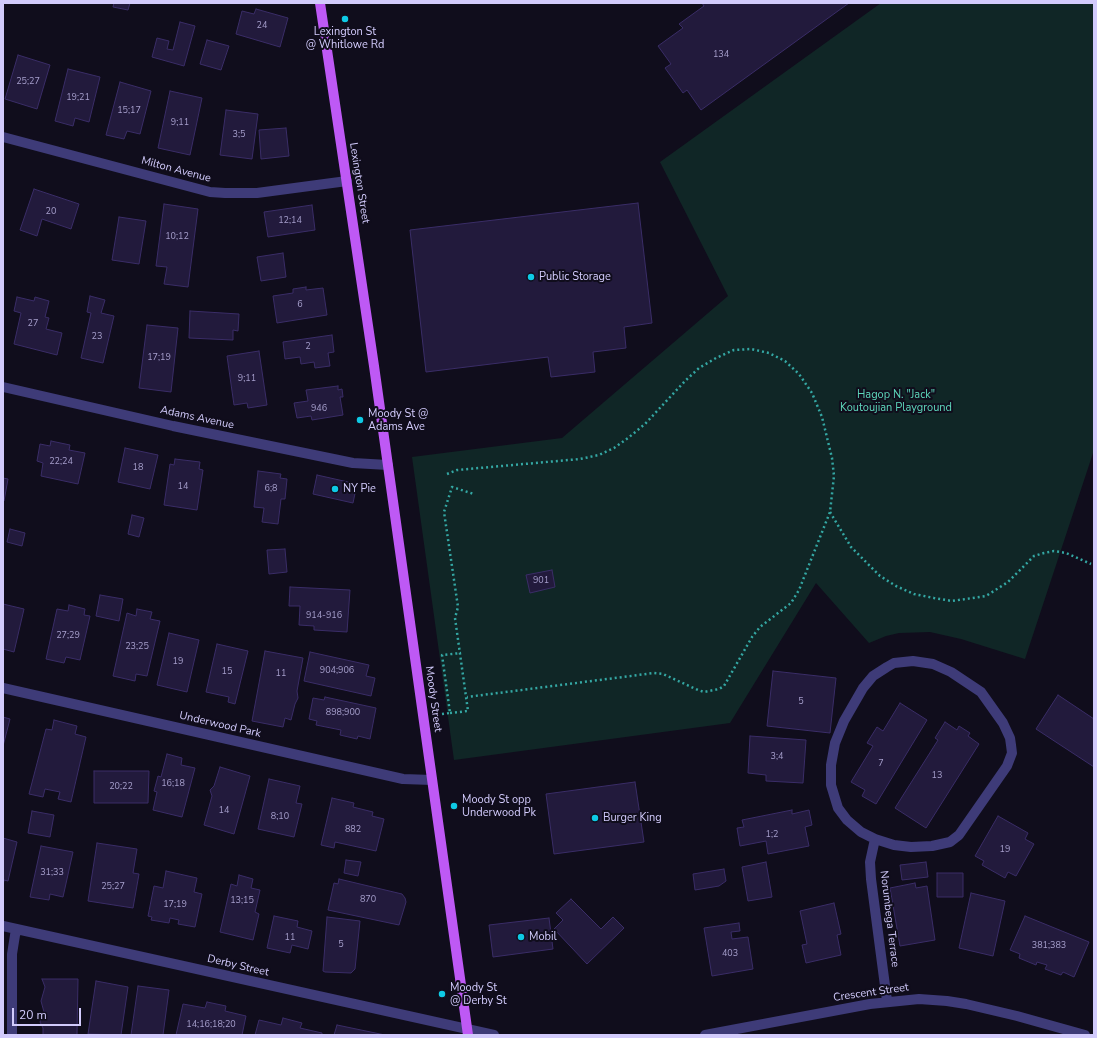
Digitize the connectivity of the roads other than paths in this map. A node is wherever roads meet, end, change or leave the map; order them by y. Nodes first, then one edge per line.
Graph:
1 (320, 3) edge
2 (3, 137) edge
3 (347, 181) junction
4 (374, 366) joint
5 (3, 387) edge
6 (388, 465) junction
7 (3, 688) edge
8 (432, 780) junction
9 (875, 839) junction
10 (3, 926) edge
11 (16, 929) junction
12 (887, 1001) junction
13 (467, 1032) edge
14 (12, 1035) edge
15 (494, 1035) edge
16 (705, 1035) edge
17 (1085, 1035) edge

1 - 3 main road, Lexington Street
2 - 3 street, Milton Avenue
3 - 4 main road, Lexington Street
4 - 6 main road, Moody Street
5 - 6 street, Adams Avenue
6 - 8 main road, Moody Street
7 - 8 street, Underwood Park
8 - 13 main road, Moody Street
9 - 9 street
9 - 12 street, Norumbega Terrace
10 - 11 street, Derby Street
11 - 13 street, Derby Street
11 - 14 street
12 - 16 street, Crescent Street
12 - 17 street, Crescent Street
13 - 15 street

